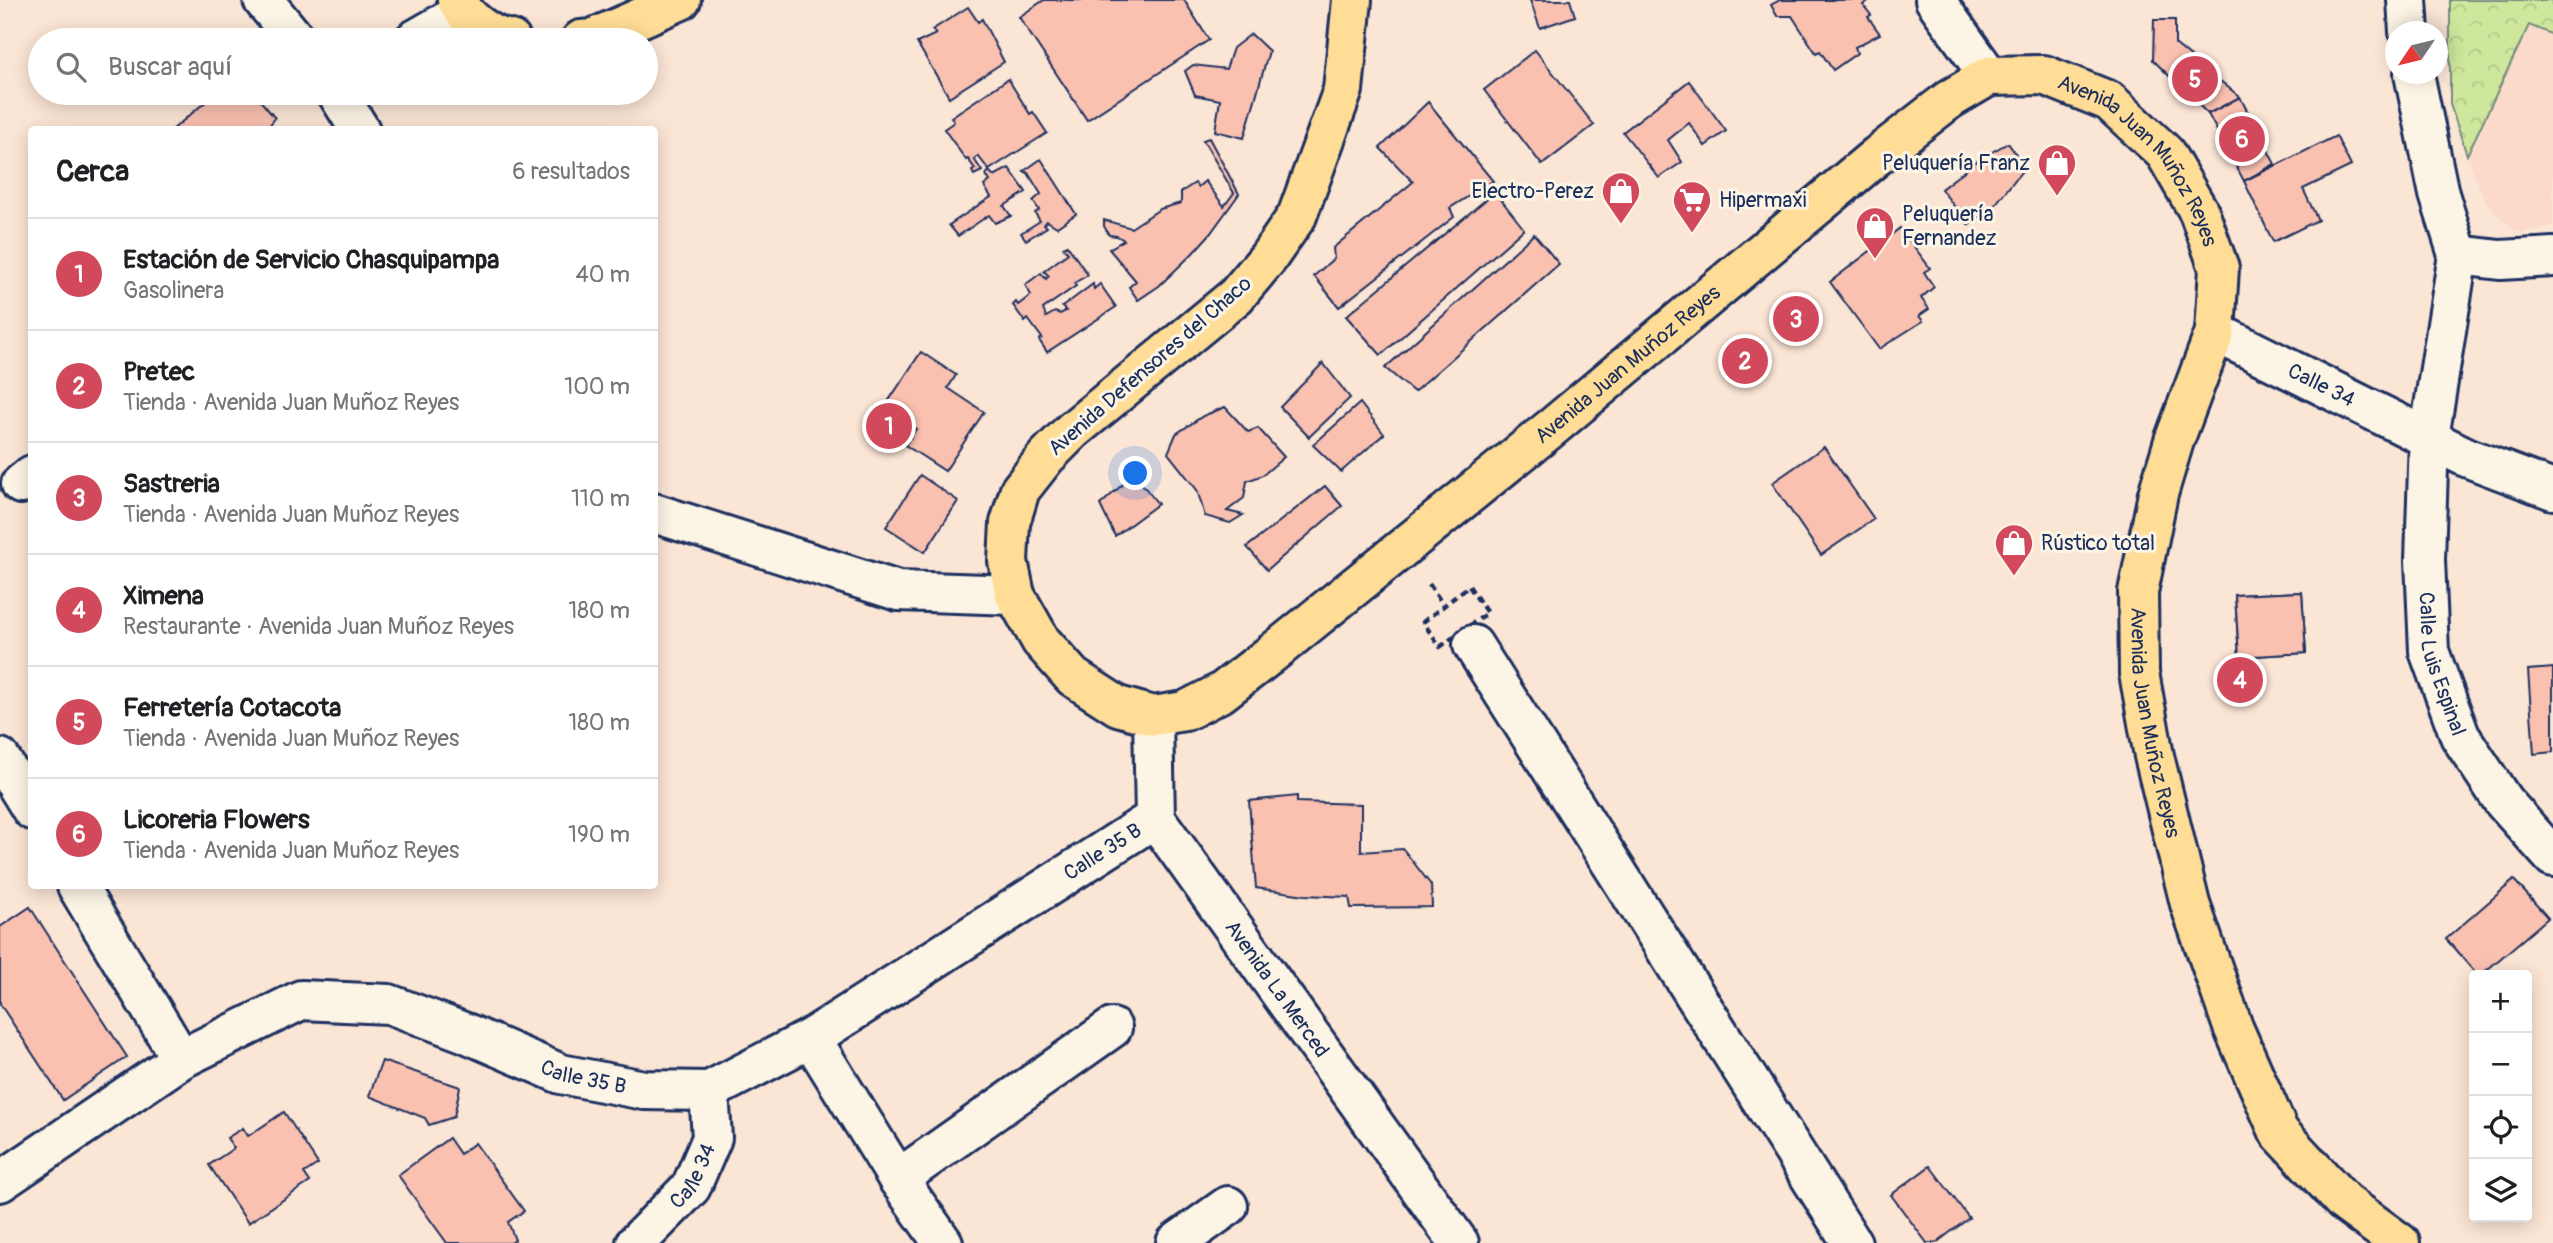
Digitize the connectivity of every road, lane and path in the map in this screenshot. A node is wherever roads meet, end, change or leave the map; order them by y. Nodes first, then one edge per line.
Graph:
1 (263, 0) edge
2 (681, 0) edge
3 (1352, 0) edge
4 (1935, 0) edge
5 (2407, 0) edge
6 (460, 6) edge
7 (2408, 21) edge
8 (286, 28) edge
9 (430, 28) edge
10 (487, 28) edge
11 (619, 28) edge
12 (1989, 76) junction
13 (2416, 84) edge
14 (344, 105) edge
15 (358, 126) edge
16 (2458, 255) junction
17 (2553, 257) edge
18 (2215, 332) junction
19 (2429, 438) junction
20 (2553, 490) edge
21 (658, 514) edge
22 (1429, 584) dead end
23 (1016, 595) junction
24 (1456, 595) dead end
25 (1444, 606) junction
26 (1427, 620) dead end
27 (1473, 645) dead end
28 (1153, 716) junction
29 (0, 758) edge
30 (28, 804) edge
31 (1155, 818) junction
32 (2553, 857) edge
33 (79, 889) edge
34 (1112, 1028) dead end
35 (811, 1038) junction
36 (181, 1059) junction
37 (709, 1091) junction
38 (898, 1179) junction
39 (0, 1182) edge
40 (1228, 1206) dead end
41 (636, 1243) edge
42 (943, 1243) edge
43 (1176, 1243) edge
44 (1460, 1243) edge
45 (1852, 1243) edge
46 (2400, 1243) edge

1 - 8 street
2 - 11 main road
3 - 23 main road, Avenida Defensores del Chaco
4 - 12 street
5 - 7 street
6 - 9 street
6 - 10 main road
12 - 18 main road, Avenida Juan Muñoz Reyes
12 - 28 main road, Avenida Juan Muñoz Reyes
13 - 16 street
14 - 15 street
16 - 17 street
16 - 19 street, Calle Luis Espinal
18 - 19 street, Calle 34
18 - 46 main road, Avenida Juan Muñoz Reyes
19 - 20 street, Calle 34
19 - 32 street, Calle Luis Espinal
21 - 23 street
22 - 25 path
23 - 28 main road, Avenida Defensores del Chaco
24 - 25 path
25 - 26 path
27 - 45 street
28 - 31 street
29 - 30 street
31 - 35 street, Calle 35 B
31 - 44 street, Avenida La Merced
33 - 36 street
34 - 38 street
35 - 37 street, Calle 35 B
35 - 38 street
36 - 37 street, Calle 35 B
36 - 39 street, Calle 35 B
37 - 41 street, Calle 34
38 - 42 street
40 - 43 street

